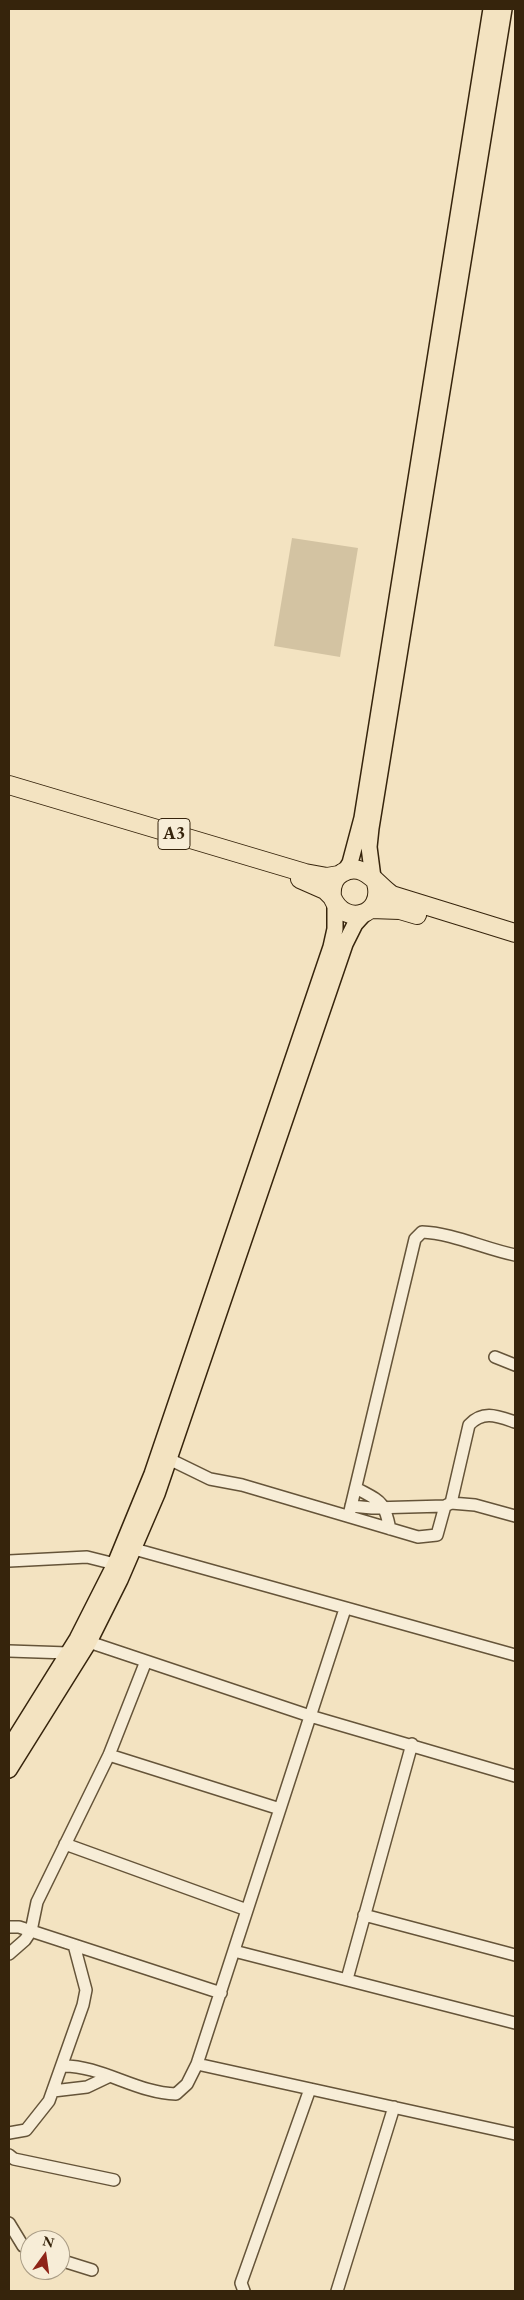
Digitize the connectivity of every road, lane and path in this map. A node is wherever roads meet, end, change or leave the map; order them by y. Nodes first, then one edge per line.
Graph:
1 (491, 9) edge
2 (504, 9) edge
3 (9, 786) edge
4 (9, 795) edge
5 (342, 873) junction
6 (374, 880) junction
7 (334, 901) junction
8 (368, 911) junction
9 (515, 933) edge
10 (515, 944) edge
11 (515, 1255) edge
12 (495, 1357) dead end
13 (515, 1365) edge
14 (515, 1422) edge
15 (169, 1459) junction
16 (356, 1488) junction
17 (448, 1504) junction
18 (385, 1508) junction
19 (350, 1511) junction
20 (515, 1516) edge
21 (390, 1529) junction
22 (128, 1548) junction
23 (9, 1561) edge
24 (115, 1564) junction
25 (345, 1609) junction
26 (89, 1642) junction
27 (9, 1651) edge
28 (68, 1652) junction
29 (515, 1655) edge
30 (146, 1661) junction
31 (310, 1716) junction
32 (412, 1744) junction
33 (9, 1748) edge
34 (109, 1755) junction
35 (9, 1770) edge
36 (515, 1776) edge
37 (280, 1809) junction
38 (65, 1844) junction
39 (247, 1910) junction
40 (364, 1915) junction
41 (9, 1927) edge
42 (31, 1931) junction
43 (74, 1944) junction
44 (234, 1951) junction
45 (9, 1954) edge
46 (515, 1955) edge
47 (346, 1979) junction
48 (221, 1993) junction
49 (515, 2023) edge
50 (197, 2064) junction
51 (62, 2066) junction
52 (108, 2077) junction
53 (310, 2089) junction
54 (53, 2091) junction
55 (394, 2107) junction
56 (9, 2133) edge
57 (515, 2134) edge
58 (9, 2155) edge
59 (114, 2180) dead end
60 (9, 2223) edge
61 (20, 2241) edge
62 (70, 2263) edge
63 (92, 2270) dead end
64 (244, 2291) edge
65 (337, 2291) edge

1 - 5 main road
2 - 6 main road
3 - 5 highway, A3
4 - 7 highway, A3
5 - 6 highway, A3
5 - 7 highway
6 - 8 highway
6 - 9 highway, A3
7 - 8 highway, A3
7 - 22 main road
8 - 10 highway, A3
8 - 15 main road
11 - 16 street
12 - 13 street
14 - 17 street
15 - 19 street
15 - 22 main road
16 - 18 street
16 - 19 street
17 - 18 street
17 - 20 street
17 - 21 street
18 - 19 street
18 - 21 street
19 - 21 street
22 - 24 main road
22 - 25 street
22 - 26 main road
23 - 24 street
24 - 28 main road
25 - 29 street
25 - 31 street
26 - 30 street
26 - 35 main road
27 - 28 street
28 - 33 main road
30 - 31 street
30 - 34 street
31 - 32 street
31 - 37 street
32 - 36 street
32 - 40 street
34 - 37 street
34 - 38 street
37 - 39 street
38 - 39 street
38 - 42 street
39 - 44 street
40 - 46 street
40 - 47 street
41 - 42 street
42 - 43 street
42 - 45 street
43 - 48 street
43 - 51 street
44 - 47 street
44 - 48 street
47 - 49 street
48 - 50 street
50 - 52 street
50 - 53 street
51 - 52 street
51 - 54 street
52 - 54 street
53 - 55 street
53 - 64 street
54 - 56 street
55 - 57 street
55 - 65 street
58 - 59 street
60 - 61 street
62 - 63 street

